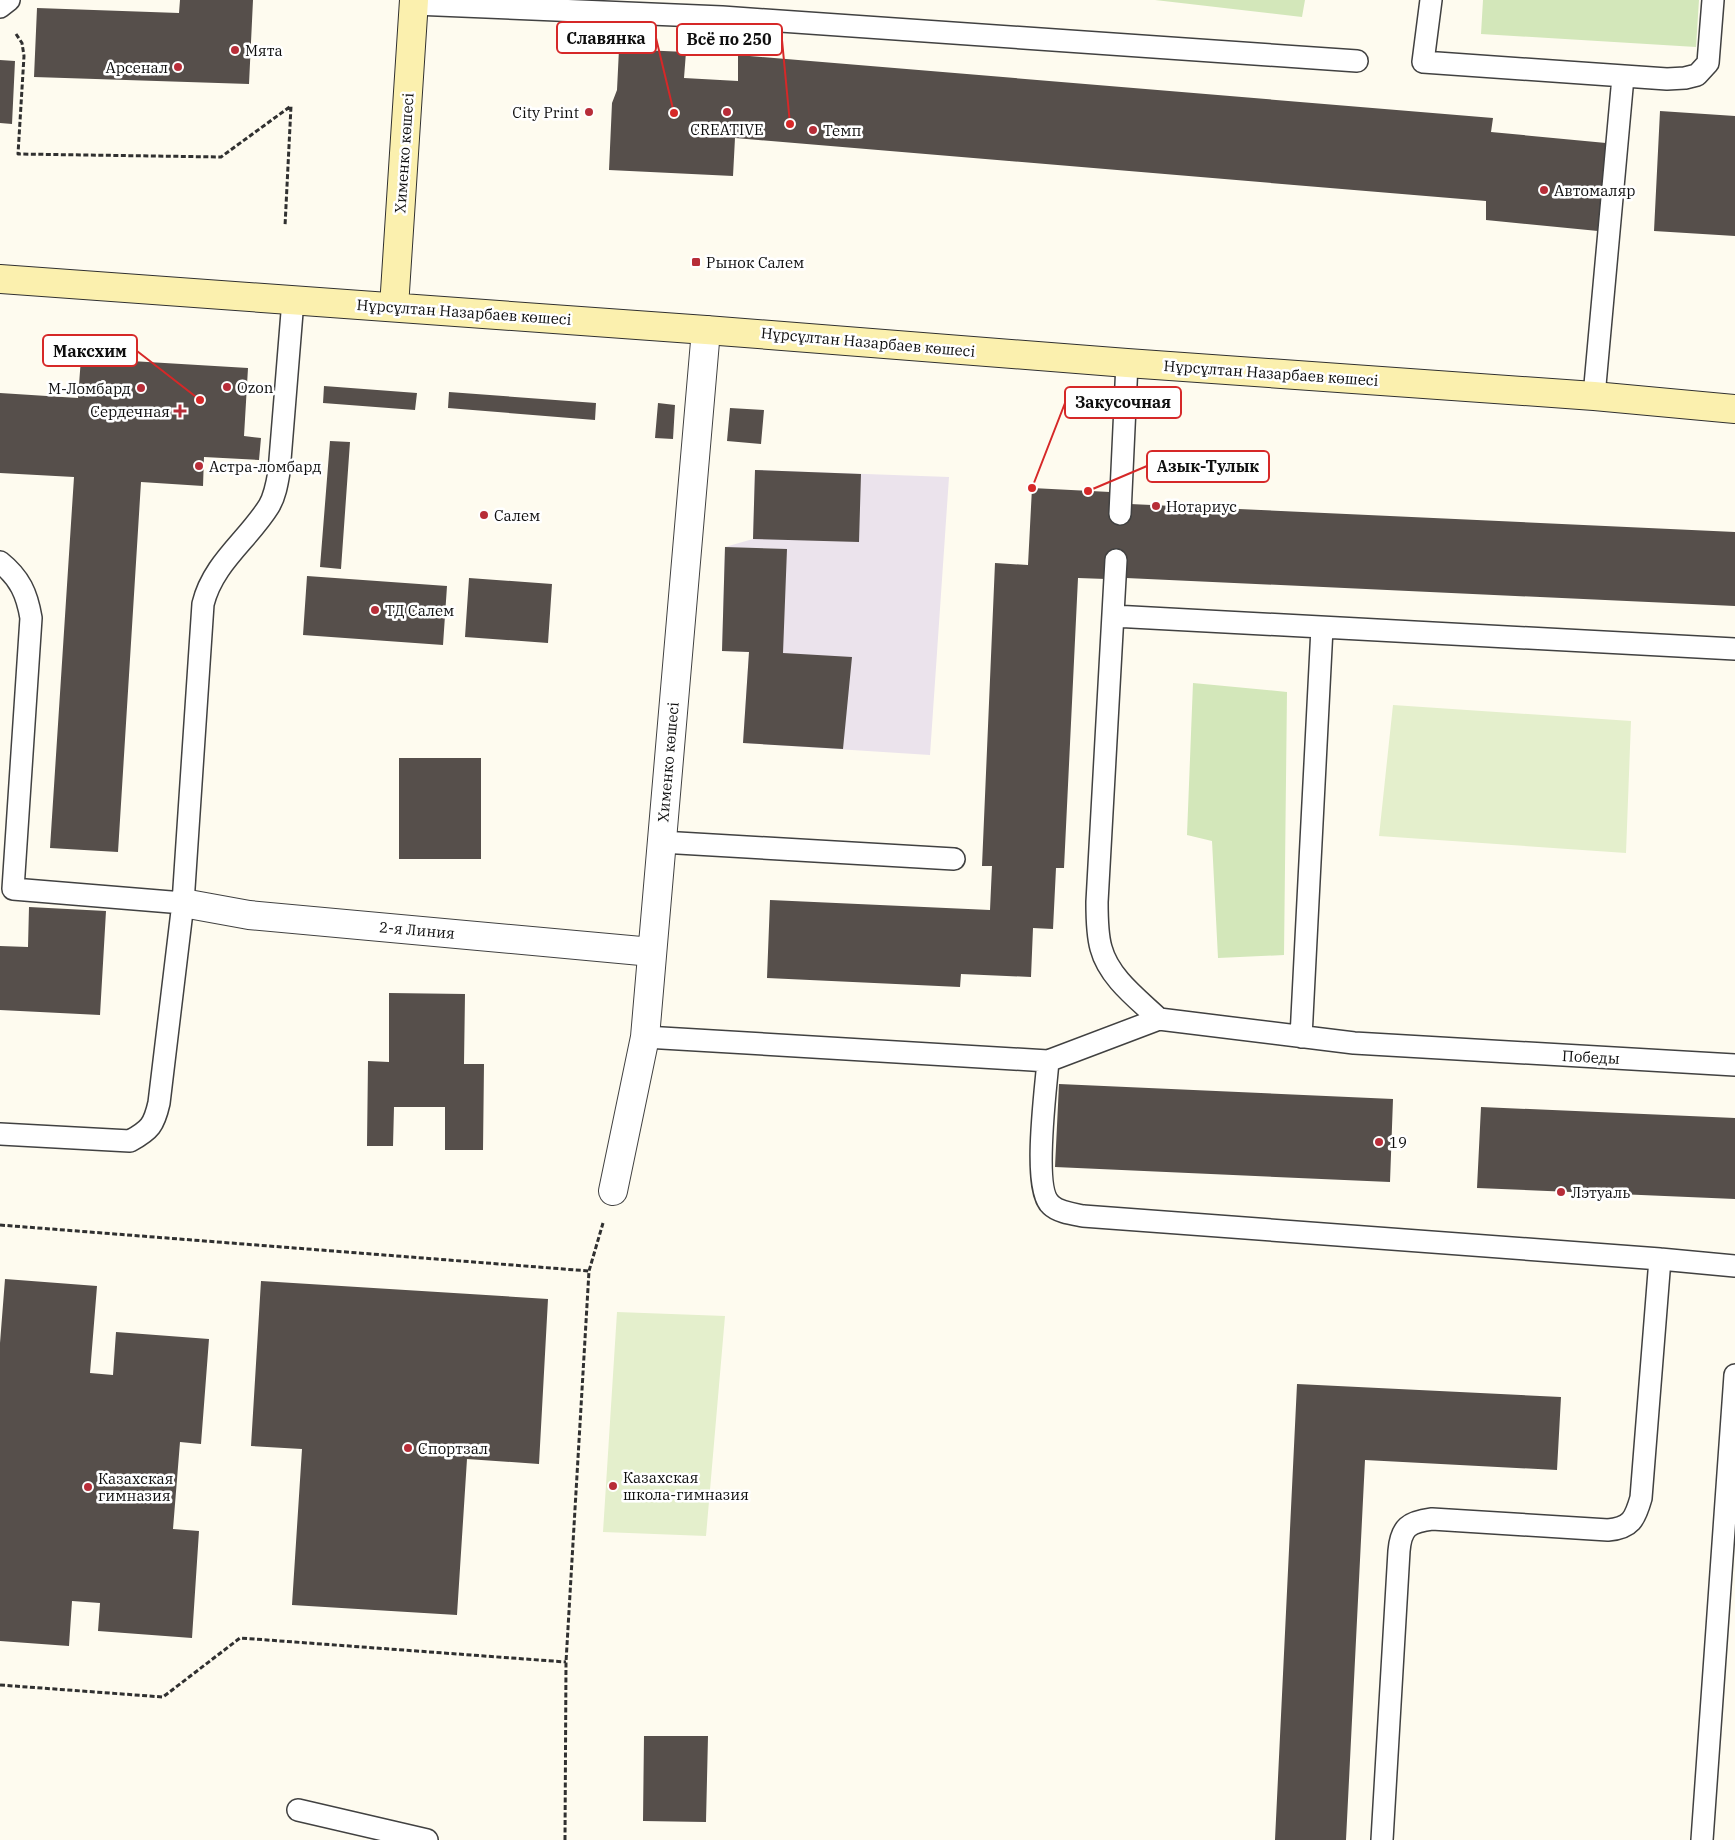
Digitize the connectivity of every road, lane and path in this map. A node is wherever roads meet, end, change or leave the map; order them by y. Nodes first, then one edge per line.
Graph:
1 (9, 0) edge
2 (1431, 0) edge
3 (1713, 0) edge
4 (414, 2) edge
5 (0, 6) edge
6 (722, 9) edge
7 (14, 31) dead end
8 (1357, 61) dead end
9 (1623, 77) junction
10 (285, 226) dead end
11 (0, 279) edge
12 (293, 300) junction
13 (394, 307) junction
14 (706, 330) junction
15 (1127, 363) junction
16 (1594, 396) junction
17 (1735, 409) edge
18 (1120, 514) dead end
19 (1116, 560) dead end
20 (0, 562) edge
21 (1113, 616) junction
22 (1322, 628) junction
23 (1735, 649) edge
24 (661, 842) junction
25 (954, 859) dead end
26 (7, 890) edge
27 (183, 903) junction
28 (652, 952) junction
29 (1160, 1019) junction
30 (645, 1037) junction
31 (1301, 1037) junction
32 (1048, 1061) junction
33 (1735, 1064) edge
34 (0, 1134) edge
35 (613, 1191) joint
36 (0, 1225) edge
37 (1660, 1259) junction
38 (1735, 1266) edge
39 (589, 1271) junction
40 (1735, 1375) edge
41 (566, 1662) junction
42 (0, 1686) edge
43 (298, 1810) dead end
44 (427, 1840) edge
45 (565, 1840) edge
46 (1382, 1840) edge
47 (1702, 1840) edge

1 - 5 lane
2 - 9 lane
3 - 9 lane
4 - 6 lane
4 - 13 main road, Хименко көшесі
6 - 8 lane
7 - 10 path
9 - 16 lane
11 - 12 main road, Нұрсұлтан Назарбаев көшесі
12 - 13 main road, Нұрсұлтан Назарбаев көшесі
12 - 27 lane
13 - 14 main road, Нұрсұлтан Назарбаев көшесі
14 - 15 main road, Нұрсұлтан Назарбаев көшесі
14 - 24 street, Хименко көшесі
15 - 16 main road, Нұрсұлтан Назарбаев көшесі
15 - 18 lane
16 - 17 main road, Нұрсұлтан Назарбаев көшесі
19 - 21 lane
20 - 26 lane
21 - 22 lane
21 - 29 lane
22 - 23 lane
22 - 31 lane
24 - 25 lane
24 - 28 street, Хименко көшесі
26 - 27 lane
27 - 28 street, 2-я Линия
27 - 34 lane
28 - 30 street, Хименко көшесі
29 - 31 lane, Победы
29 - 32 lane
30 - 32 lane
30 - 35 street, Хименко көшесі
31 - 33 lane, Победы
32 - 37 lane
35 - 39 path
36 - 39 path
37 - 38 lane
37 - 46 lane
39 - 41 path
40 - 47 lane
41 - 42 path
41 - 45 path
43 - 44 lane

